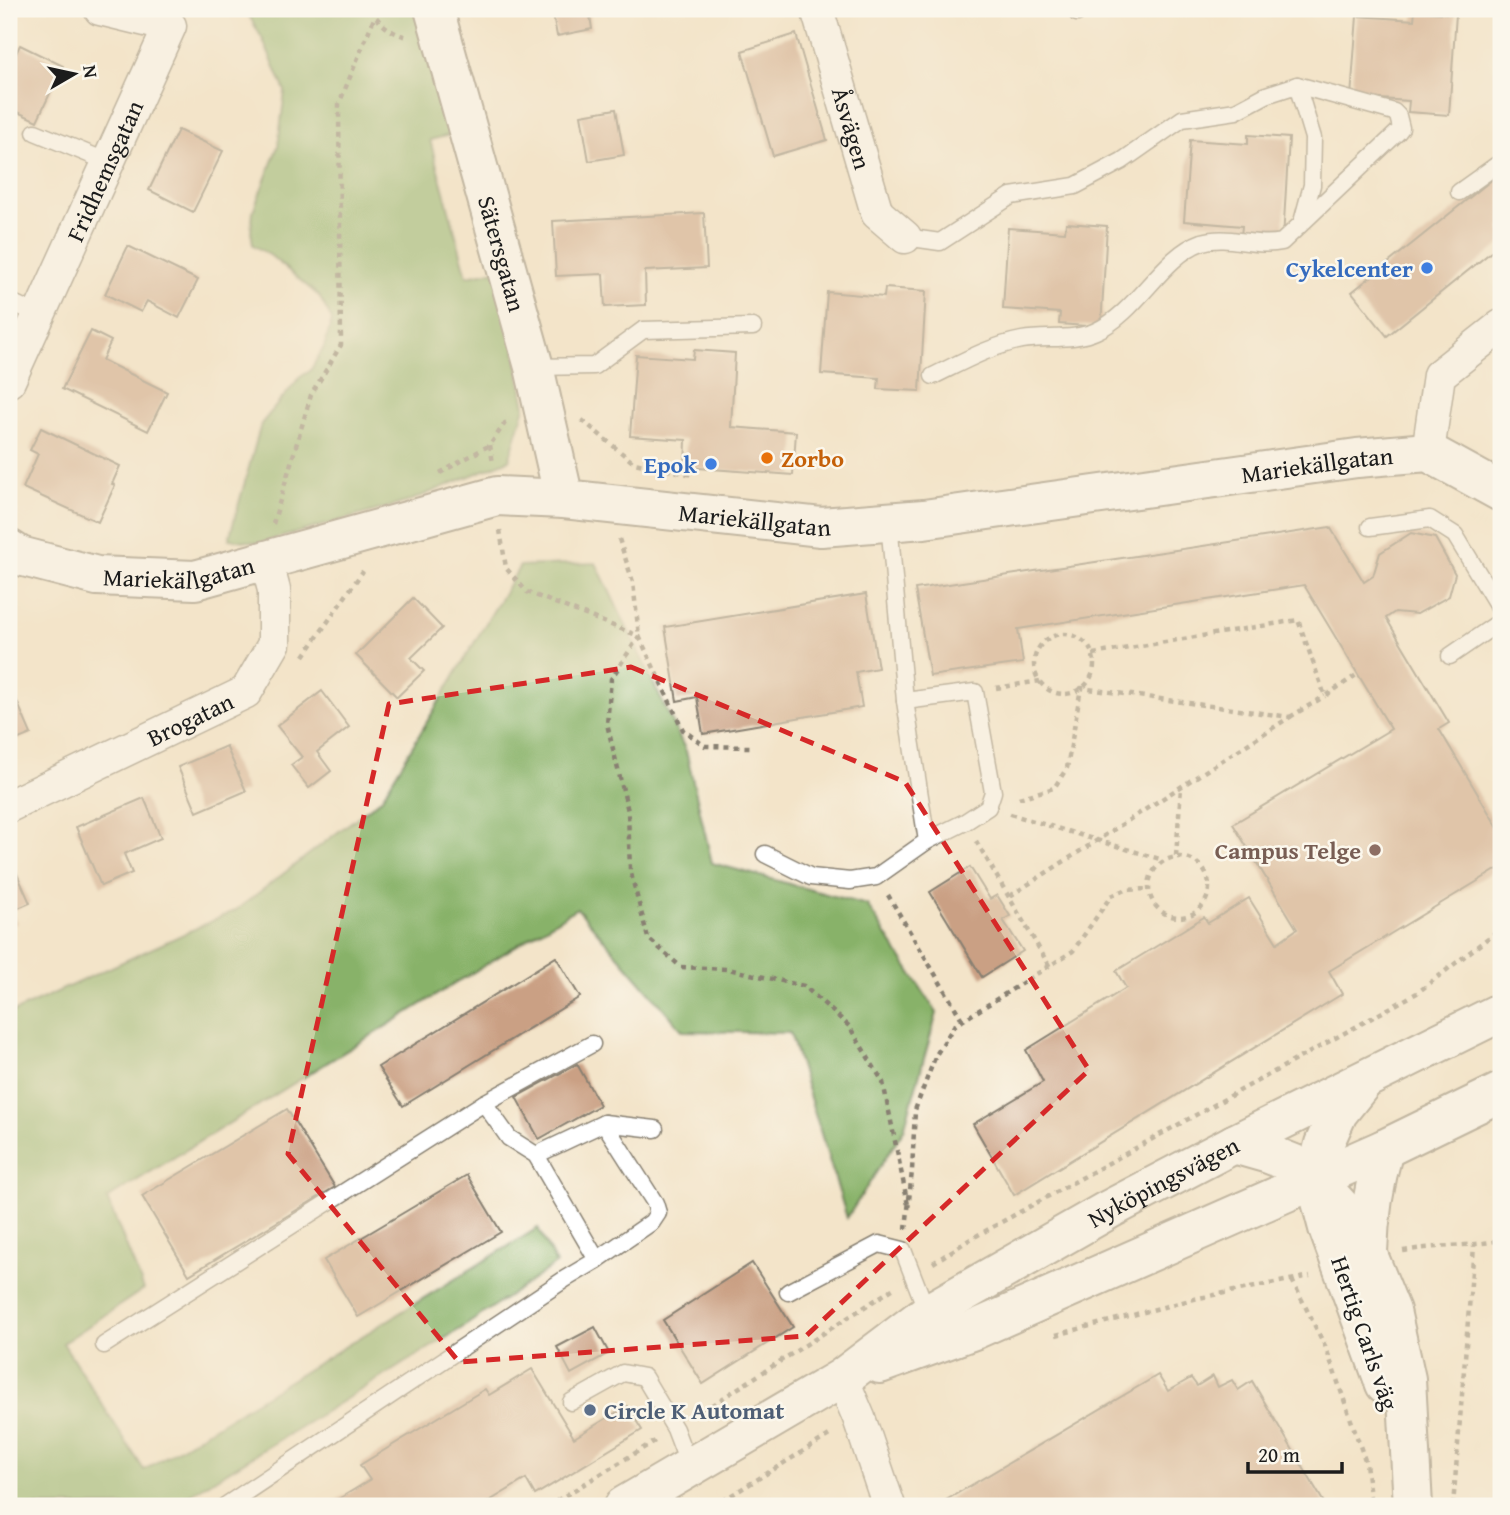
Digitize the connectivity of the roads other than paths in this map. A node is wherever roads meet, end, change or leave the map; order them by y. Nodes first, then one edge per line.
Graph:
1 (434, 9) edge
2 (817, 9) edge
3 (106, 10) edge
4 (1297, 86) junction
5 (35, 132) dead end
6 (108, 162) junction
7 (1501, 162) edge
8 (1460, 192) dead end
9 (1302, 222) junction
10 (905, 237) joint
11 (9, 301) edge
12 (38, 315) junction
13 (753, 327) dead end
14 (1501, 327) edge
15 (534, 367) junction
16 (933, 376) dead end
17 (9, 381) edge
18 (1427, 452) junction
19 (1501, 492) edge
20 (564, 499) junction
21 (889, 522) junction
22 (1370, 527) dead end
23 (269, 546) junction
24 (9, 550) edge
25 (1501, 611) edge
26 (1501, 621) edge
27 (1450, 656) dead end
28 (905, 701) junction
29 (9, 806) edge
30 (927, 841) junction
31 (765, 854) dead end
32 (1501, 1012) edge
33 (592, 1044) dead end
34 (1366, 1079) junction
35 (1501, 1093) edge
36 (485, 1103) junction
37 (604, 1123) junction
38 (655, 1129) dead end
39 (1234, 1144) junction
40 (1384, 1149) junction
41 (536, 1156) junction
42 (1315, 1179) junction
43 (1385, 1253) junction
44 (597, 1260) junction
45 (788, 1292) dead end
46 (934, 1328) junction
47 (104, 1345) dead end
48 (842, 1378) junction
49 (571, 1402) dead end
50 (689, 1466) junction
51 (1413, 1497) edge
52 (225, 1506) edge
53 (624, 1506) edge
54 (889, 1506) edge

1 - 15 main road, Sätersgatan
2 - 10 street, Åsvägen
3 - 6 street, Fridhemsgatan
4 - 9 lane
4 - 9 lane
4 - 10 lane
5 - 6 lane
6 - 12 street, Fridhemsgatan
7 - 8 lane
9 - 16 lane
11 - 12 lane
12 - 17 street, Fridhemsgatan
13 - 15 lane
14 - 18 street
15 - 20 main road, Sätersgatan
18 - 19 main road, Mariekällgatan
18 - 21 main road, Mariekällgatan
20 - 21 main road, Mariekällgatan
20 - 23 main road, Mariekällgatan
21 - 28 lane
22 - 25 lane
23 - 24 main road, Mariekällgatan
23 - 29 street, Brogatan
26 - 27 lane
28 - 30 lane
28 - 30 lane
30 - 31 lane
32 - 34 main road, Nyköpingsvägen
33 - 36 lane
34 - 39 main road, Nyköpingsvägen
34 - 42 main road, Hertig Carls väg
35 - 40 main road, Nyköpingsvägen
36 - 41 lane
36 - 47 lane
37 - 38 lane
37 - 41 lane
37 - 44 lane
39 - 42 main road, Hertig Carls väg
39 - 46 main road, Nyköpingsvägen
40 - 42 main road, Nyköpingsvägen
40 - 43 main road, Hertig Carls väg
41 - 44 lane
42 - 43 main road, Hertig Carls väg
42 - 46 main road, Nyköpingsvägen
42 - 51 main road, Hertig Carls väg
43 - 51 main road, Hertig Carls väg
44 - 52 lane
45 - 46 lane
46 - 48 main road, Nyköpingsvägen
48 - 50 main road, Nyköpingsvägen
48 - 54 street
49 - 50 lane
50 - 53 main road, Nyköpingsvägen

